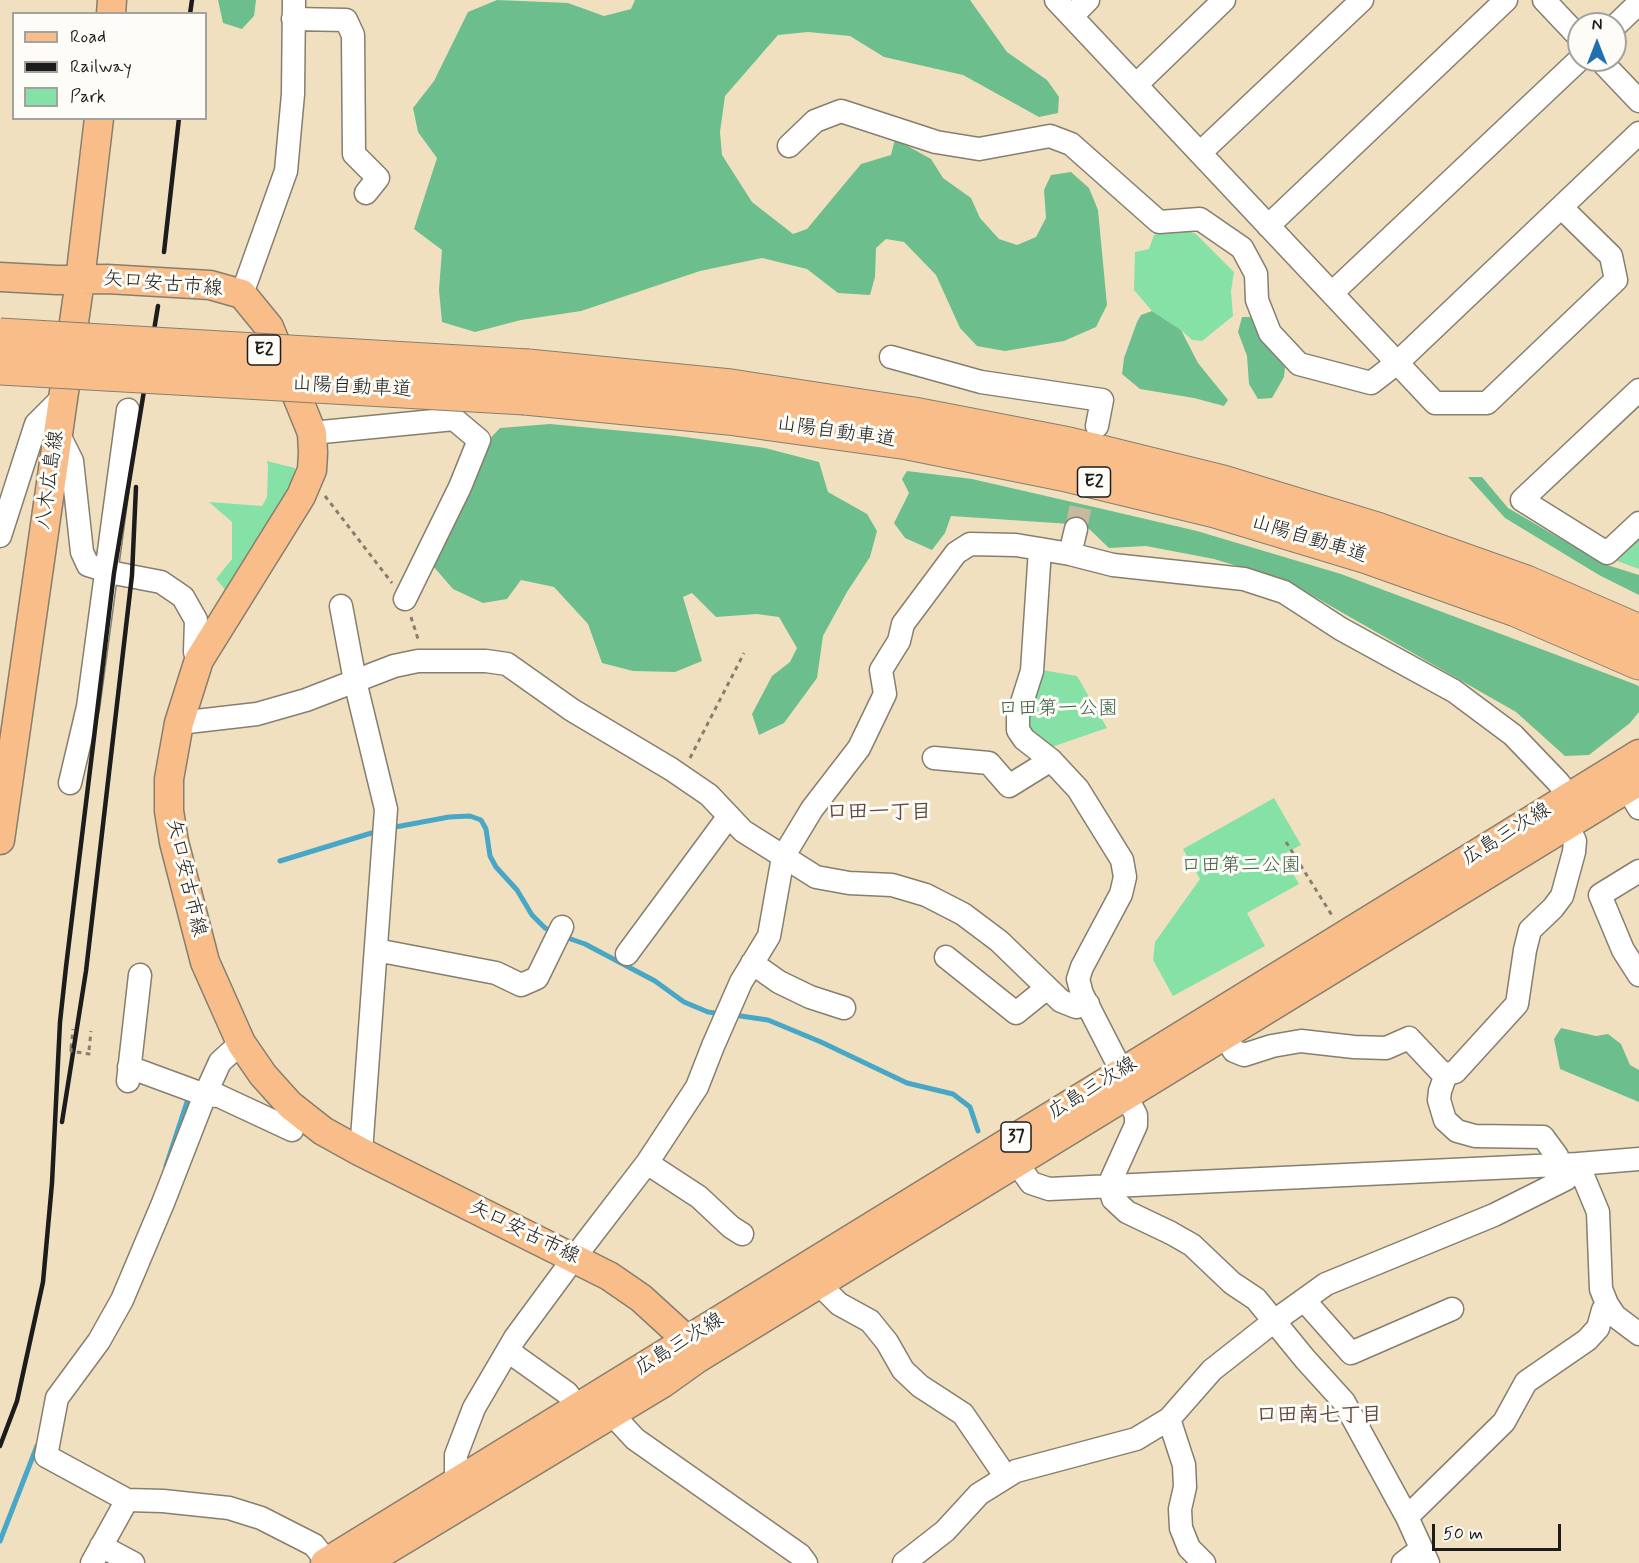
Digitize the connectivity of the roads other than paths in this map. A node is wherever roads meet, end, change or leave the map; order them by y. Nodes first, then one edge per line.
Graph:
1 (1088, 0) edge
2 (1224, 0) edge
3 (1362, 0) edge
4 (1506, 0) edge
5 (1544, 0) edge
6 (1639, 3) edge
7 (1064, 8) edge
8 (294, 10) edge
9 (1627, 14) edge
10 (1567, 25) edge
11 (1567, 71) edge
12 (1611, 72) edge
13 (1137, 84) junction
14 (1639, 101) edge
15 (99, 120) edge
16 (1639, 133) edge
17 (789, 146) dead end
18 (1200, 153) junction
19 (366, 193) dead end
20 (1562, 208) junction
21 (1268, 226) junction
22 (0, 277) edge
23 (68, 280) junction
24 (1332, 293) junction
25 (242, 294) junction
26 (0, 335) edge
27 (891, 357) dead end
28 (1397, 363) junction
29 (0, 368) edge
30 (1639, 390) edge
31 (63, 397) junction
32 (128, 410) dead end
33 (1097, 426) dead end
34 (58, 433) junction
35 (312, 433) junction
36 (1639, 523) edge
37 (1076, 529) tunnel mouth
38 (0, 537) edge
39 (1040, 549) junction
40 (1070, 554) junction
41 (107, 570) junction
42 (405, 599) road end
43 (341, 606) dead end
44 (1639, 631) edge
45 (199, 660) junction
46 (1639, 663) edge
47 (355, 681) junction
48 (179, 723) junction
49 (1639, 754) edge
50 (934, 758) dead end
51 (1051, 760) junction
52 (70, 783) dead end
53 (1635, 793) edge
54 (1569, 796) junction
55 (729, 816) junction
56 (1567, 825) junction
57 (0, 840) edge
58 (783, 857) junction
59 (1639, 871) edge
60 (562, 927) dead end
61 (376, 950) junction
62 (627, 954) dead end
63 (946, 957) dead end
64 (752, 963) junction
65 (140, 975) dead end
66 (1639, 975) edge
67 (1047, 988) junction
68 (1088, 1004) junction
69 (844, 1008) dead end
70 (1225, 1036) junction
71 (241, 1043) junction
72 (1446, 1074) junction
73 (1124, 1084) junction
74 (205, 1095) junction
75 (292, 1130) dead end
76 (361, 1152) junction
77 (1010, 1154) junction
78 (1639, 1159) edge
79 (647, 1163) junction
80 (1568, 1165) junction
81 (1110, 1187) junction
82 (742, 1234) dead end
83 (574, 1258) junction
84 (819, 1284) junction
85 (1304, 1300) junction
86 (1606, 1304) junction
87 (1452, 1309) dead end
88 (1273, 1322) junction
89 (1639, 1334) edge
90 (692, 1349) junction
91 (508, 1351) junction
92 (578, 1408) junction
93 (611, 1413) junction
94 (1170, 1419) junction
95 (1006, 1477) junction
96 (456, 1483) junction
97 (127, 1500) junction
98 (1407, 1517) junction
99 (401, 1542) edge
100 (97, 1555) edge
101 (1417, 1559) edge
102 (326, 1562) edge
103 (133, 1563) edge
104 (365, 1563) edge
105 (806, 1563) edge
106 (904, 1563) edge
107 (1204, 1563) edge

1 - 7 street
2 - 13 street
3 - 18 street
4 - 21 street
5 - 10 street
6 - 9 street
7 - 13 street
8 - 19 street
8 - 25 street
11 - 24 street
12 - 14 street
13 - 18 street
15 - 23 main road, 八木広島線
16 - 20 street
17 - 28 street
18 - 21 street
20 - 28 street
20 - 28 street
21 - 24 street
22 - 23 main road, 矢口安古市線
23 - 25 main road, 矢口安古市線
23 - 31 main road, 八木広島線
24 - 28 street
25 - 35 main road, 矢口安古市線
26 - 44 highway, 山陽自動車道 / E2, bridge
27 - 33 street
29 - 46 highway, 山陽自動車道 / E2, bridge
30 - 36 street
31 - 34 main road, 八木広島線
31 - 38 street
32 - 41 street
34 - 41 street
34 - 57 main road, 八木広島線
35 - 42 street
35 - 45 main road, 矢口安古市線
37 - 40 street
39 - 40 street
39 - 51 street
39 - 58 street
40 - 54 street
41 - 45 street
41 - 52 street
43 - 47 street
45 - 48 main road, 矢口安古市線
47 - 48 street
47 - 55 street
47 - 61 street
48 - 71 main road, 矢口安古市線
49 - 54 main road, 広島三次線 / 37
50 - 51 street
51 - 68 street
53 - 56 main road, 広島三次線 / 37
54 - 73 main road, 広島三次線 / 37
55 - 58 street
55 - 62 street
56 - 70 main road, 広島三次線 / 37
56 - 72 street
58 - 64 street
58 - 67 street
59 - 66 street
60 - 61 street
61 - 76 street
63 - 67 street
64 - 69 street
64 - 79 street
65 - 74 street
67 - 68 street
68 - 73 street
70 - 72 street
70 - 73 main road, 広島三次線 / 37
71 - 74 street
71 - 76 main road, 矢口安古市線
72 - 80 street
73 - 77 main road, 広島三次線 / 37
73 - 81 street
74 - 75 street
74 - 97 street
76 - 83 main road, 矢口安古市線
77 - 81 street
77 - 84 main road, 広島三次線 / 37
77 - 90 main road, 広島三次線 / 37
78 - 80 street
79 - 82 street
79 - 83 street
80 - 81 street
80 - 85 street
80 - 86 street
81 - 88 street
83 - 90 main road, 矢口安古市線
83 - 91 street
84 - 90 main road, 広島三次線 / 37
84 - 95 street
85 - 87 street
85 - 88 street
86 - 89 street
86 - 98 street
88 - 94 street
88 - 98 street
90 - 92 main road, 広島三次線 / 37
90 - 93 main road, 広島三次線 / 37
91 - 92 street
91 - 96 street
92 - 96 main road, 広島三次線 / 37
93 - 99 main road, 広島三次線 / 37
93 - 105 street
94 - 95 street
94 - 107 street
95 - 106 street
96 - 99 main road, 広島三次線 / 37
97 - 100 street
97 - 102 street
98 - 101 street
99 - 102 main road, 広島三次線 / 37
99 - 104 main road, 広島三次線 / 37
100 - 103 street

